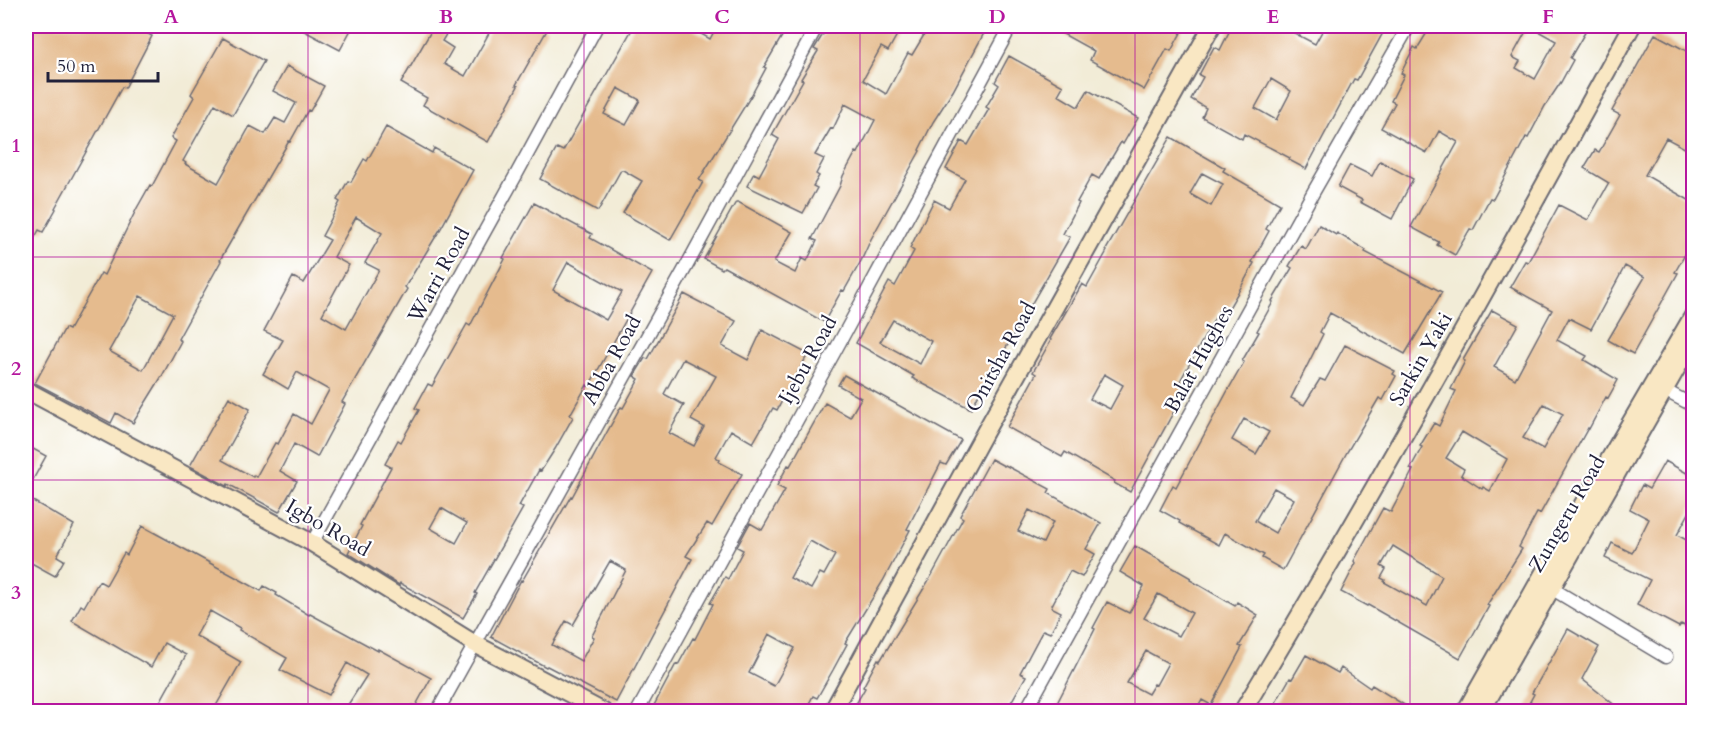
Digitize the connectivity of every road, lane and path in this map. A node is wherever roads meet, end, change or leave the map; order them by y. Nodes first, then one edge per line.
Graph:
1 (597, 26) edge
2 (817, 26) edge
3 (1011, 26) edge
4 (1212, 26) edge
5 (1409, 26) edge
6 (1632, 26) edge
7 (1694, 314) edge
8 (1694, 339) edge
9 (26, 390) edge
10 (1664, 390) junction
11 (1694, 406) edge
12 (312, 543) junction
13 (1551, 588) junction
14 (476, 644) junction
15 (1666, 657) dead end
16 (438, 711) edge
17 (604, 711) edge
18 (637, 711) edge
19 (832, 711) edge
20 (1025, 711) edge
21 (1242, 711) edge
22 (1466, 711) edge
23 (1481, 711) edge

1 - 12 street, Warri Road
2 - 14 street, Abba Road
3 - 18 street, Ijebu Road
4 - 19 street, Onitsha Road
5 - 20 street, Balat Hughes
6 - 21 street, Sarkin Yaki
7 - 22 street
8 - 10 street, Zungeru Road
9 - 12 street, Igbo Road
10 - 11 street
10 - 13 street, Zungeru Road
12 - 14 street, Igbo Road
13 - 15 street
13 - 23 street, Zungeru Road
14 - 16 street, Abba Road
14 - 17 street, Igbo Road

